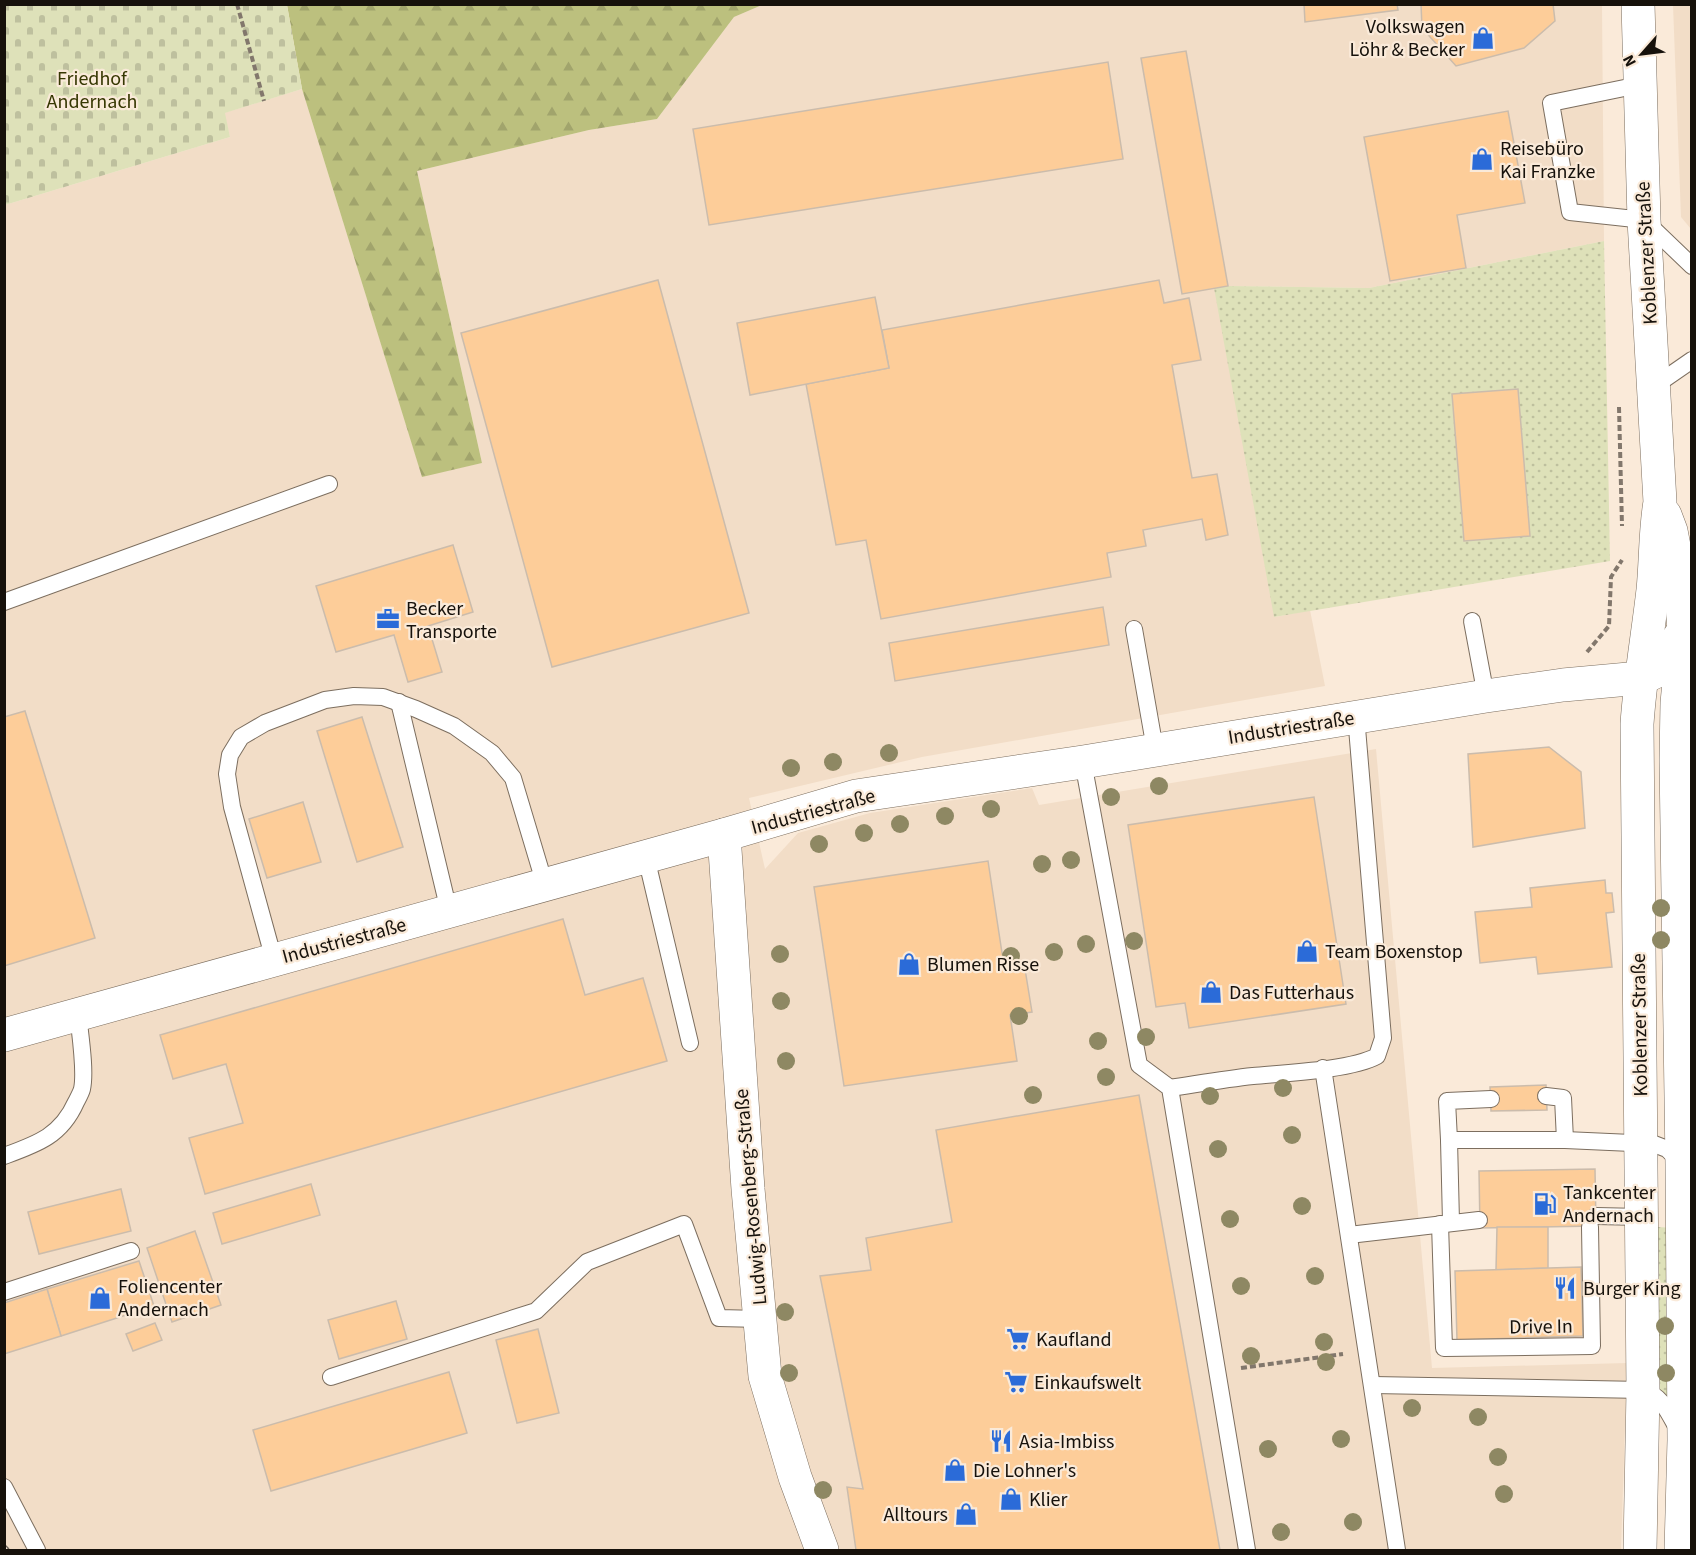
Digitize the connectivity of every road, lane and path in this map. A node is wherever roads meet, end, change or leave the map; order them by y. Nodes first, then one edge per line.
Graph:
1 (237, 4) edge
2 (1638, 4) edge
3 (1639, 85) junction
4 (264, 101) dead end
5 (1644, 220) junction
6 (1692, 266) edge
7 (1692, 360) edge
8 (1652, 387) junction
9 (1619, 396) dead end
10 (329, 484) dead end
11 (1660, 502) junction
12 (1622, 535) dead end
13 (1623, 558) dead end
14 (4, 602) edge
15 (1472, 621) dead end
16 (1134, 629) dead end
17 (1684, 630) junction
18 (1640, 678) junction
19 (1590, 682) junction
20 (1486, 696) junction
21 (399, 702) junction
22 (1356, 717) junction
23 (1676, 738) junction
24 (1155, 749) junction
25 (1083, 762) junction
26 (724, 835) junction
27 (646, 857) junction
28 (545, 885) junction
29 (449, 911) junction
30 (274, 960) junction
31 (78, 1014) junction
32 (4, 1035) edge
33 (1640, 1036) junction
34 (1686, 1041) edge
35 (690, 1043) dead end
36 (1323, 1068) junction
37 (1170, 1088) junction
38 (1555, 1097) dead end
39 (1491, 1099) dead end
40 (1449, 1140) junction
41 (1565, 1140) junction
42 (1640, 1143) junction
43 (4, 1156) edge
44 (1682, 1164) junction
45 (1642, 1217) junction
46 (1479, 1220) dead end
47 (1445, 1223) junction
48 (1348, 1235) junction
49 (131, 1251) dead end
50 (4, 1292) edge
51 (760, 1319) junction
52 (1367, 1351) junction
53 (1216, 1372) junction
54 (331, 1377) dead end
55 (1373, 1385) junction
56 (1643, 1390) junction
57 (1684, 1440) junction
58 (4, 1487) edge
59 (37, 1551) edge
60 (822, 1551) edge
61 (1247, 1551) edge
62 (1397, 1551) edge
63 (1640, 1551) edge
64 (1681, 1551) edge

1 - 4 path
2 - 3 street, Koblenzer Straße
3 - 5 street, Koblenzer Straße
3 - 5 lane
5 - 6 lane
5 - 8 street, Koblenzer Straße
7 - 8 lane
8 - 11 street, Koblenzer Straße
9 - 12 path
10 - 14 lane
11 - 17 street, Koblenzer Straße
11 - 18 street, Koblenzer Straße
13 - 19 path
15 - 20 lane
16 - 24 lane
17 - 18 street
17 - 23 street, Koblenzer Straße
18 - 19 street, Industriestraße
18 - 23 street
18 - 33 street, Koblenzer Straße
19 - 20 street, Industriestraße
20 - 22 street, Industriestraße
21 - 28 lane
21 - 29 lane
21 - 30 lane
22 - 24 street, Industriestraße
22 - 36 lane
23 - 34 street, Koblenzer Straße
24 - 25 street, Industriestraße
25 - 26 street, Industriestraße
25 - 37 lane
26 - 27 street, Industriestraße
26 - 51 street, Ludwig-Rosenberg-Straße
27 - 28 street, Industriestraße
27 - 35 lane
28 - 29 street, Industriestraße
29 - 30 street, Industriestraße
30 - 31 street, Industriestraße
31 - 32 street, Industriestraße
31 - 43 lane
33 - 34 lane
33 - 42 street, Koblenzer Straße
34 - 44 street, Koblenzer Straße
36 - 37 lane
36 - 48 lane
37 - 53 lane
38 - 41 lane
39 - 40 lane
40 - 41 lane
40 - 47 lane
41 - 42 lane
42 - 44 lane
42 - 45 street, Koblenzer Straße
44 - 57 street, Koblenzer Straße
45 - 47 lane, Drive In
45 - 56 street, Koblenzer Straße
46 - 47 lane
47 - 48 lane
48 - 52 lane
49 - 50 lane
51 - 54 lane
51 - 60 street, Ludwig-Rosenberg-Straße
52 - 53 path
52 - 55 lane
53 - 61 lane
55 - 56 lane
55 - 62 lane
56 - 57 lane
56 - 63 street, Koblenzer Straße
57 - 64 street, Koblenzer Straße
58 - 59 lane

